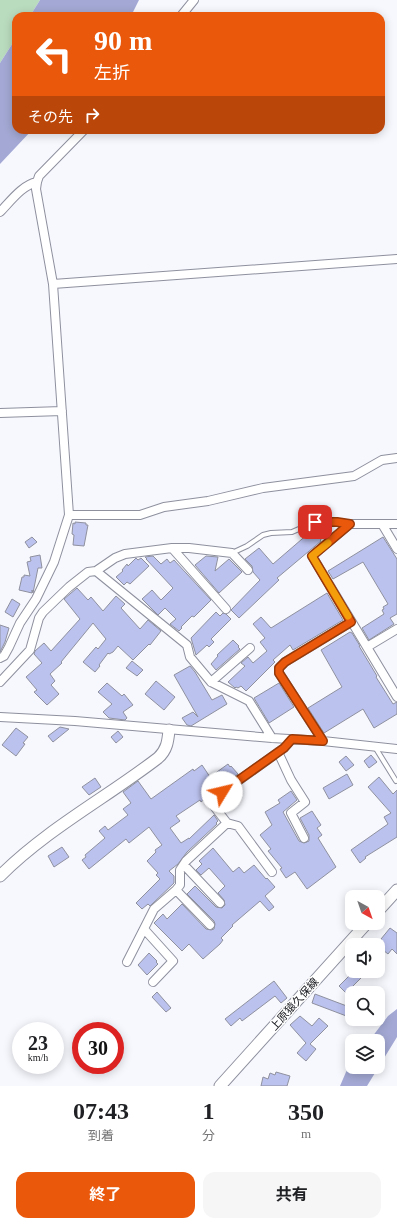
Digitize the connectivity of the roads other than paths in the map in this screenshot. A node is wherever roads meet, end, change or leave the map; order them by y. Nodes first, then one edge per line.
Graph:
1 (194, 0) edge
2 (184, 12) edge
3 (80, 134) edge
4 (37, 182) junction
5 (0, 212) edge
6 (397, 260) edge
7 (53, 284) junction
8 (62, 411) junction
9 (0, 413) edge
10 (397, 458) edge
11 (69, 515) junction
12 (350, 524) junction
13 (382, 524) junction
14 (397, 524) edge
15 (172, 548) junction
16 (397, 549) edge
17 (232, 553) junction
18 (248, 570) dead end
19 (96, 571) junction
20 (226, 609) dead end
21 (351, 622) junction
22 (397, 628) edge
23 (367, 647) junction
24 (250, 648) dead end
25 (0, 658) edge
26 (0, 682) edge
27 (211, 682) junction
28 (397, 697) edge
29 (0, 717) edge
30 (169, 730) junction
31 (272, 738) junction
32 (292, 739) junction
33 (323, 741) junction
34 (374, 747) junction
35 (397, 749) edge
36 (278, 752) junction
37 (396, 780) edge
38 (227, 823) junction
39 (304, 838) dead end
40 (184, 865) junction
41 (272, 872) dead end
42 (0, 876) edge
43 (176, 890) junction
44 (397, 890) edge
45 (220, 903) dead end
46 (385, 903) edge
47 (210, 925) dead end
48 (144, 929) junction
49 (361, 930) edge
50 (127, 962) dead end
51 (153, 982) dead end
52 (220, 1086) edge

1 - 2 street
3 - 4 street
4 - 5 street
4 - 7 street
6 - 7 street
7 - 8 street
8 - 9 street
8 - 11 street
10 - 11 street
11 - 25 street
12 - 13 street
12 - 17 lane
12 - 21 street
13 - 14 street
13 - 16 street
15 - 17 street
15 - 19 street
15 - 20 street
17 - 18 street
19 - 26 street
19 - 27 street
21 - 23 street
21 - 33 street
22 - 23 street
23 - 28 street
24 - 27 street
27 - 31 street
29 - 30 street
30 - 31 street
30 - 42 main road
31 - 32 street
32 - 33 street
32 - 36 street
33 - 34 street
34 - 35 street
34 - 37 lane
36 - 38 street
36 - 39 street
38 - 40 street
38 - 41 street
40 - 43 street
40 - 45 street
43 - 47 street
43 - 48 street
44 - 46 main road
48 - 50 street
48 - 51 street
49 - 52 main road, 上原猿久保線

